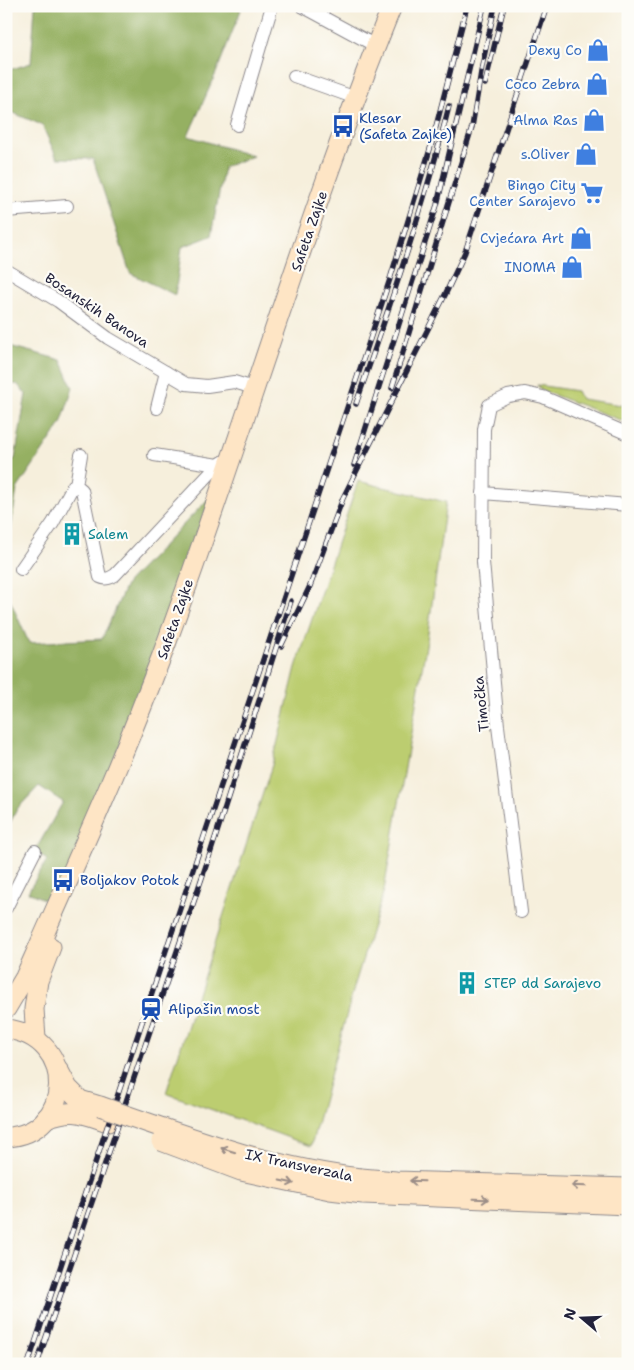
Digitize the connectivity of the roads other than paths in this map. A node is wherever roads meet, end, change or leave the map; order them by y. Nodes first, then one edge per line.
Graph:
1 (272, 6) edge
2 (302, 6) edge
3 (392, 6) edge
4 (376, 46) junction
5 (294, 76) dead end
6 (356, 98) junction
7 (237, 125) dead end
8 (67, 206) dead end
9 (6, 211) edge
10 (6, 270) edge
11 (166, 372) junction
12 (254, 388) junction
13 (157, 408) dead end
14 (628, 434) edge
15 (81, 455) dead end
16 (154, 455) dead end
17 (224, 461) junction
18 (76, 485) junction
19 (483, 493) junction
20 (628, 505) edge
21 (21, 569) dead end
22 (113, 779) junction
23 (35, 852) dead end
24 (6, 908) edge
25 (521, 912) dead end
26 (8, 1008) edge
27 (6, 1028) edge
28 (36, 1038) junction
29 (57, 1067) junction
30 (46, 1118) junction
31 (6, 1137) edge
32 (362, 1186) junction
33 (628, 1188) edge
34 (628, 1205) edge

1 - 7 street
2 - 4 street
3 - 4 main road, Safeta Zajke
4 - 6 main road, Safeta Zajke
5 - 6 street
6 - 12 main road, Safeta Zajke
8 - 9 street
10 - 11 street, Bosanskih Banova
11 - 12 street, Bosanskih Banova
11 - 13 street
12 - 17 main road, Safeta Zajke
14 - 19 street, Timočka
15 - 18 street
16 - 17 street
17 - 18 street, Safeta Zajke
17 - 22 main road, Safeta Zajke
18 - 21 street
19 - 20 street
19 - 25 street, Timočka
22 - 26 main road
22 - 28 main road
23 - 24 street
27 - 28 main road
28 - 29 main road, IX Transverzala
29 - 30 main road
32 -> 29 main road, IX Transverzala, bridge
30 - 31 main road
30 -> 32 main road, IX Transverzala, bridge
33 -> 32 main road, IX Transverzala
32 -> 34 main road, IX Transverzala

